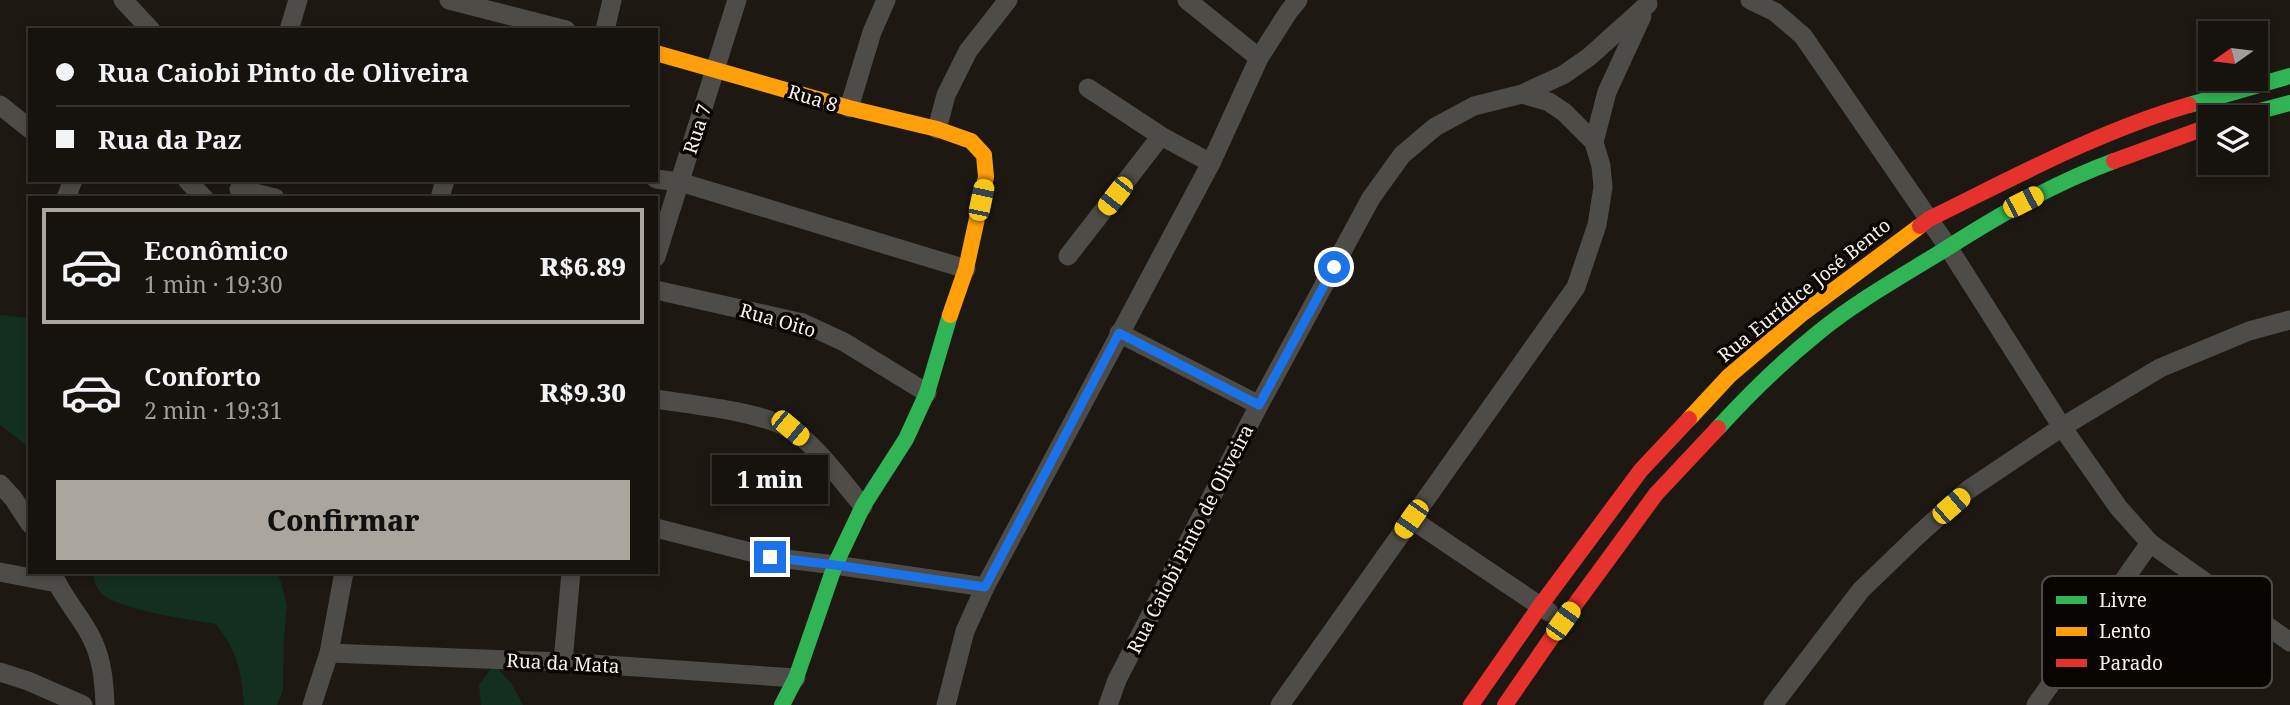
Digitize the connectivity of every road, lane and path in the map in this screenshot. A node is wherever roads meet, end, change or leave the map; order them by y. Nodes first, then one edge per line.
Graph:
1 (123, 0) edge
2 (298, 0) edge
3 (449, 0) edge
4 (612, 0) edge
5 (737, 0) edge
6 (886, 0) edge
7 (1008, 0) edge
8 (1187, 0) edge
9 (1298, 0) edge
10 (1750, 0) edge
11 (1649, 2) edge
12 (491, 13) edge
13 (148, 28) edge
14 (290, 28) edge
15 (557, 28) edge
16 (605, 28) edge
17 (658, 54) edge
18 (1259, 58) junction
19 (716, 69) junction
20 (2290, 76) edge
21 (1088, 88) dead end
22 (1522, 94) junction
23 (2290, 103) edge
24 (0, 105) edge
25 (849, 108) junction
26 (2268, 109) edge
27 (28, 127) edge
28 (937, 129) junction
29 (2198, 130) edge
30 (1161, 136) junction
31 (1594, 142) junction
32 (1211, 163) junction
33 (658, 178) edge
34 (189, 182) edge
35 (680, 183) junction
36 (238, 189) edge
37 (202, 196) edge
38 (267, 196) edge
39 (1929, 219) junction
40 (1948, 247) junction
41 (658, 251) edge
42 (1068, 256) dead end
43 (966, 269) junction
44 (658, 290) edge
45 (2290, 320) edge
46 (1119, 333) junction
47 (927, 393) junction
48 (658, 399) edge
49 (1259, 405) junction
50 (2062, 427) junction
51 (0, 484) edge
52 (863, 506) junction
53 (1411, 519) junction
54 (28, 521) edge
55 (658, 529) edge
56 (2150, 542) junction
57 (835, 565) junction
58 (0, 572) edge
59 (344, 574) edge
60 (571, 574) edge
61 (2126, 576) edge
62 (2198, 576) edge
63 (55, 578) edge
64 (985, 587) junction
65 (1540, 607) junction
66 (1563, 621) junction
67 (2272, 629) edge
68 (2290, 642) edge
69 (329, 653) junction
70 (563, 662) junction
71 (0, 673) edge
72 (796, 678) junction
73 (2048, 688) edge
74 (83, 705) edge
75 (105, 705) edge
76 (312, 705) edge
77 (782, 705) edge
78 (946, 705) edge
79 (1108, 705) edge
80 (1280, 705) edge
81 (1472, 705) edge
82 (1505, 705) edge
83 (1773, 705) edge
84 (2036, 705) edge

1 - 13 street
2 - 14 street
3 - 12 street
4 - 16 street
5 - 19 street, Rua 7
6 - 25 street
7 - 28 street
8 - 18 street
9 - 18 street
10 - 39 street
11 - 22 street, Rua Caiobi Pinto de Oliveira
11 - 31 street, Rua Caiobi Pinto de Oliveira
12 - 15 street
17 - 19 street, Rua 8
18 - 32 street
19 - 25 street, Rua 8
19 - 35 street, Rua 7
20 - 39 street, Rua Eurídice José Bento
21 - 30 street
22 - 31 street
22 - 49 street, Rua Caiobi Pinto de Oliveira
23 - 26 street
24 - 27 street
25 - 28 street, Rua 8
28 - 43 street, Rua 8
29 - 40 street
30 - 32 street
30 - 42 street
31 - 53 street
32 - 46 street
33 - 35 street
34 - 37 street
35 - 41 street, Rua 7
35 - 43 street
36 - 38 street
39 - 40 street
39 - 65 street, Rua Eurídice José Bento
40 - 50 street
40 - 66 street
43 - 47 street
44 - 47 street, Rua Oito
45 - 50 street
46 - 49 street
46 - 64 street
47 - 52 street
48 - 52 street
49 - 79 street, Rua Caiobi Pinto de Oliveira
50 - 56 street
50 - 83 street
51 - 54 street
52 - 57 street
53 - 65 street
53 - 80 street
55 - 57 street
56 - 61 street
56 - 62 street
57 - 64 street
57 - 72 street
58 - 63 street
59 - 69 street
60 - 70 street
63 - 75 street
64 - 78 street
65 - 66 street
65 - 81 street, Rua Eurídice José Bento
66 - 82 street
67 - 68 street
69 - 70 street, Rua da Mata
69 - 76 street
70 - 72 street, Rua da Mata
71 - 74 street
72 - 77 street
73 - 84 street

